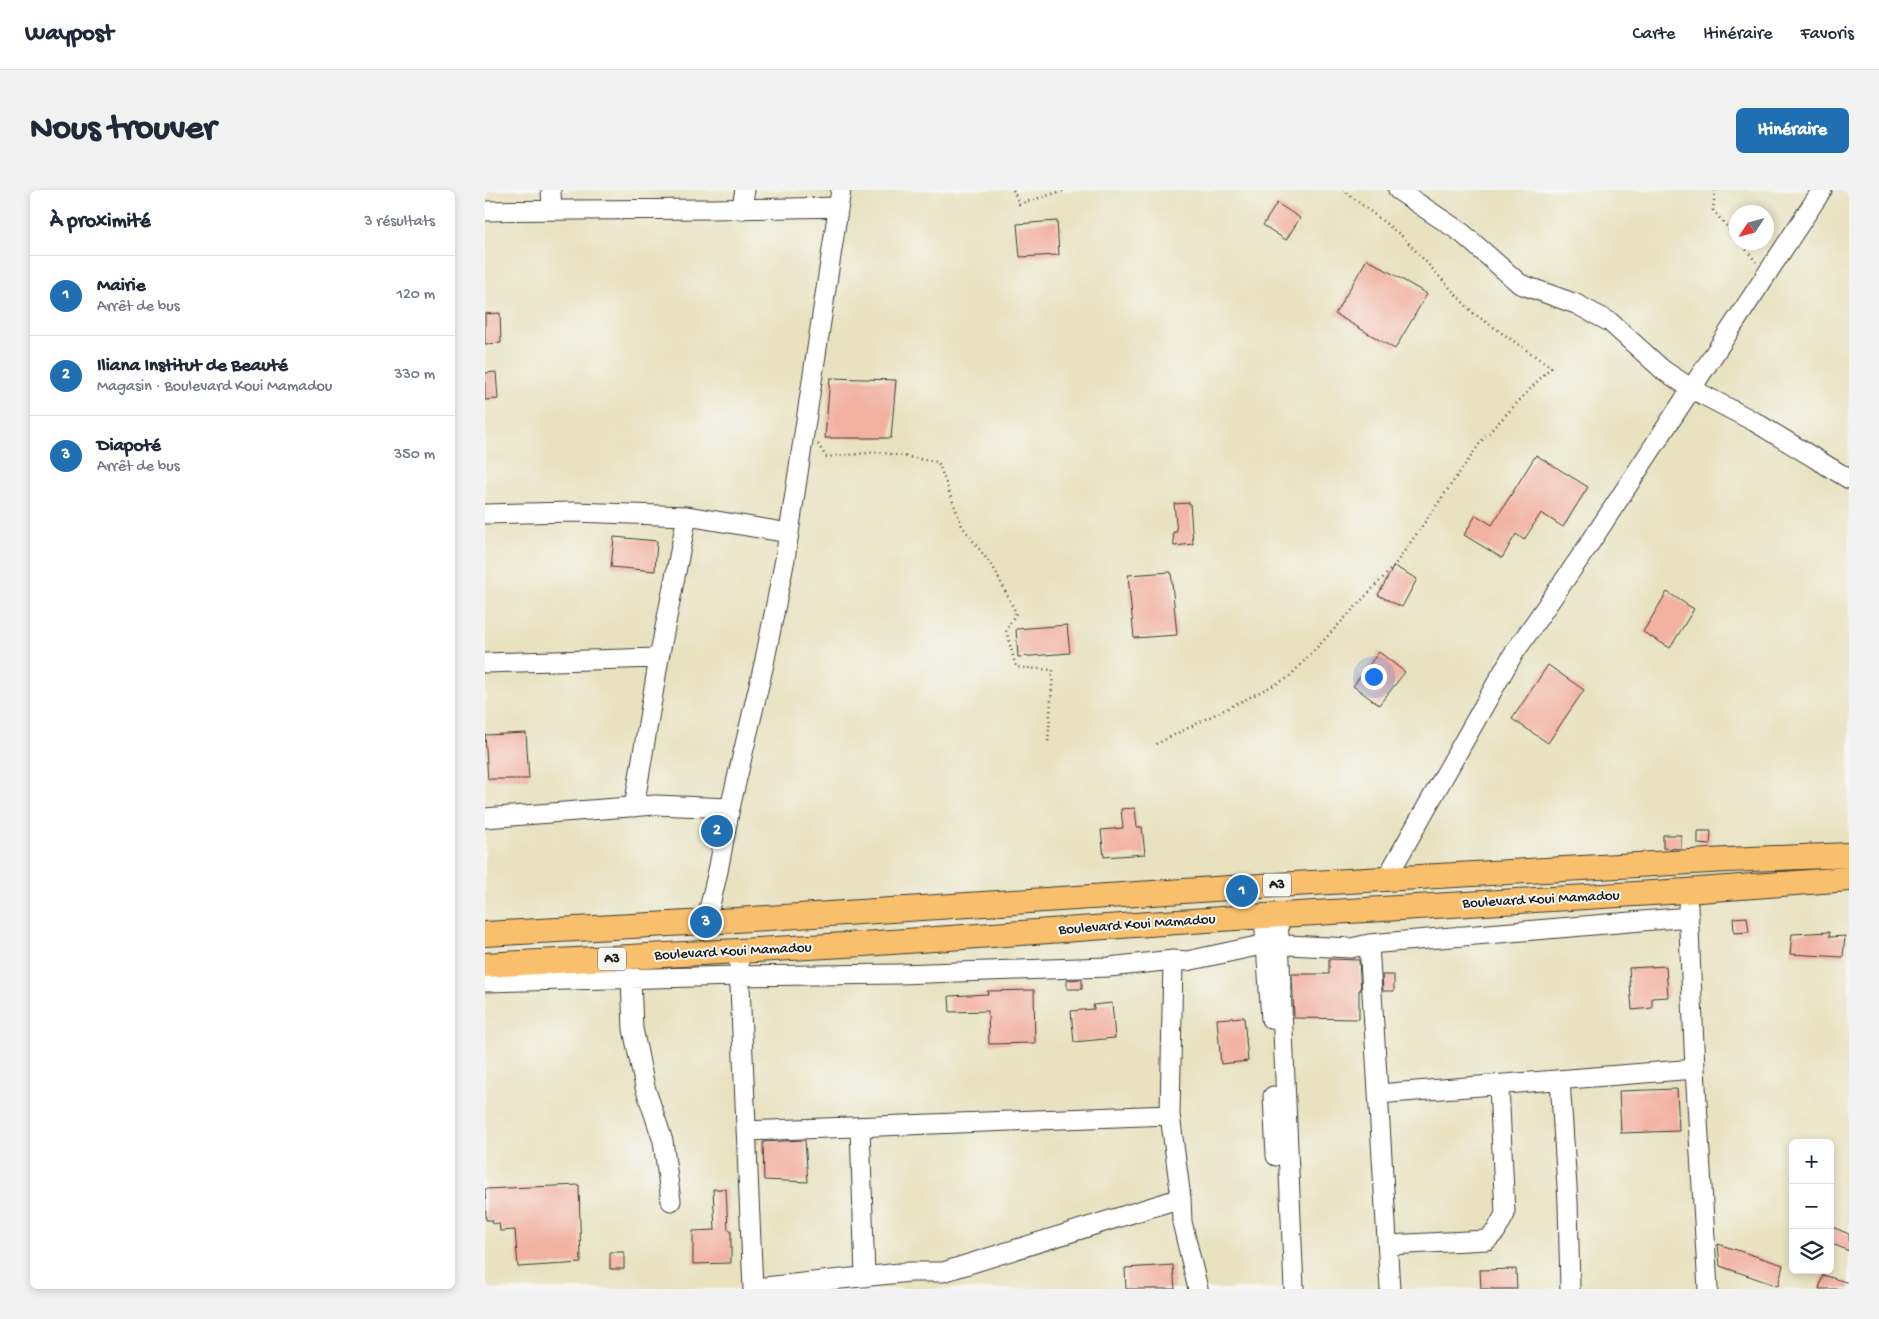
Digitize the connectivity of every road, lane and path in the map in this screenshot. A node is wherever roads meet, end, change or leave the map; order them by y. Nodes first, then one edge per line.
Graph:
1 (551, 190) edge
2 (745, 190) edge
3 (1013, 190) edge
4 (1066, 190) edge
5 (1343, 190) edge
6 (1397, 190) edge
7 (1715, 190) edge
8 (1822, 190) edge
9 (839, 198) edge
10 (552, 210) junction
11 (741, 210) junction
12 (485, 211) edge
13 (1729, 229) edge
14 (1746, 250) edge
15 (1766, 275) junction
16 (1691, 389) junction
17 (807, 423) junction
18 (1849, 479) edge
19 (485, 514) edge
20 (687, 516) junction
21 (789, 534) junction
22 (659, 658) junction
23 (485, 663) edge
24 (1048, 744) dead end
25 (1156, 744) dead end
26 (634, 807) junction
27 (730, 808) junction
28 (485, 818) edge
29 (1849, 856) edge
30 (1386, 879) junction
31 (1849, 879) edge
32 (1686, 891) junction
33 (1271, 915) junction
34 (1689, 917) junction
35 (706, 922) junction
36 (485, 934) edge
37 (1369, 944) junction
38 (1273, 945) junction
39 (740, 952) junction
40 (705, 954) junction
41 (1173, 960) junction
42 (485, 965) edge
43 (739, 976) junction
44 (631, 979) junction
45 (485, 982) edge
46 (1695, 1070) junction
47 (1559, 1080) junction
48 (1499, 1085) junction
49 (1378, 1094) junction
50 (1170, 1115) junction
51 (860, 1127) junction
52 (746, 1131) junction
53 (1181, 1198) junction
54 (671, 1201) dead end
55 (1387, 1245) junction
56 (865, 1277) junction
57 (753, 1289) edge
58 (1198, 1289) edge
59 (1283, 1289) edge
60 (1294, 1289) edge
61 (1390, 1289) edge
62 (1570, 1289) edge
63 (1708, 1289) edge

1 - 10 street
2 - 11 street
3 - 4 path
5 - 25 path
6 - 16 street
7 - 13 path
8 - 15 street
9 - 11 street
9 - 17 street
10 - 11 street
10 - 12 street
14 - 15 path
15 - 16 street
16 - 18 street
16 - 30 street
17 - 21 street
17 - 24 path
19 - 20 street
20 - 21 street
20 - 22 street
21 - 27 street
22 - 23 street
22 - 26 street
26 - 27 street
26 - 28 street
27 - 35 street
29 - 30 main road, Boulevard Koui Mamadou / A3
30 - 35 main road, Boulevard Koui Mamadou / A3
31 - 32 main road, Boulevard Koui Mamadou / A3
32 - 33 main road, Boulevard Koui Mamadou / A3
32 - 34 street
33 - 38 street
33 - 39 main road, Boulevard Koui Mamadou / A3
34 - 37 street
34 - 46 street
35 - 36 main road, Boulevard Koui Mamadou / A3
35 - 40 main road
37 - 38 street
37 - 49 street
38 - 41 street
38 - 59 street
38 - 60 street
39 - 40 main road, Boulevard Koui Mamadou / A3
39 - 43 street
40 - 42 main road, Boulevard Koui Mamadou / A3
41 - 43 street
41 - 50 street
43 - 44 street
43 - 52 street
44 - 45 street
44 - 54 street
46 - 47 street
46 - 63 street
47 - 48 street
47 - 62 street
48 - 49 street
48 - 55 street
49 - 55 street
50 - 51 street
50 - 53 street
51 - 52 street
51 - 56 street
52 - 57 street
53 - 56 street
53 - 58 street
55 - 61 street
56 - 57 street

